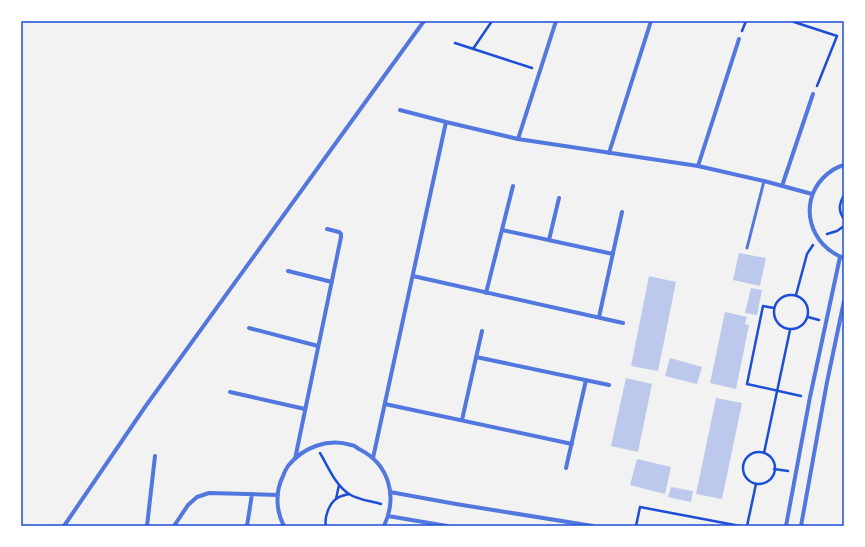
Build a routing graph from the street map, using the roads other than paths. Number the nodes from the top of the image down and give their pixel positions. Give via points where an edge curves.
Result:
1 (424, 21) edge
2 (556, 21) edge
3 (651, 21) edge
4 (739, 39) dead end
5 (813, 94) road end
6 (400, 110) dead end
7 (446, 122) junction
8 (518, 138) junction
9 (609, 153) junction
10 (844, 165) edge
11 (698, 166) junction
12 (764, 181) junction
13 (513, 186) dead end
14 (782, 186) junction
15 (812, 194) junction
16 (559, 198) dead end
17 (622, 212) dead end
18 (327, 229) dead end
19 (502, 230) junction
20 (549, 240) junction
21 (747, 248) dead end
22 (613, 254) junction
23 (842, 258) edge
24 (288, 271) dead end
25 (412, 276) junction
26 (332, 282) junction
27 (486, 293) junction
28 (844, 301) edge
29 (599, 318) junction
30 (623, 323) dead end
31 (249, 328) dead end
32 (482, 331) dead end
33 (318, 346) junction
34 (476, 357) junction
35 (586, 380) junction
36 (609, 385) dead end
37 (230, 392) dead end
38 (385, 404) junction
39 (305, 409) junction
40 (462, 420) junction
41 (572, 444) junction
42 (155, 456) dead end
43 (373, 458) junction
44 (295, 459) junction
45 (566, 468) dead end
46 (390, 492) junction
47 (252, 494) junction
48 (278, 496) junction
49 (388, 516) junction
50 (64, 526) edge
51 (147, 526) edge
52 (174, 526) edge
53 (246, 526) edge
54 (284, 526) edge
55 (384, 526) edge
56 (447, 526) edge
57 (593, 526) edge
58 (786, 526) edge
59 (801, 526) edge

1 - 50 street via 145,407
2 - 8 street
3 - 9 street
4 - 11 street
5 - 14 street
6 - 7 street
7 - 8 street
7 - 25 street
8 - 9 street
9 - 11 street
10 - 15 street via 828,172
11 - 12 street
12 - 14 street
12 - 21 lane
13 - 19 street
14 - 15 street
15 - 23 street via 811,224 817,238 827,249
16 - 20 street
17 - 22 street
18 - 26 street via 341,234
19 - 20 street
19 - 27 street
20 - 22 street
22 - 29 street
23 - 58 street via 810,397
24 - 26 street
25 - 27 street
25 - 38 street
26 - 33 street
27 - 29 street
28 - 59 street
29 - 30 street
31 - 33 street
32 - 34 street
33 - 39 street
34 - 35 street
34 - 40 street
35 - 36 street
35 - 41 street
37 - 39 street
38 - 40 street
38 - 43 street
39 - 44 street
40 - 41 street
41 - 45 street
42 - 51 street
43 - 44 street via 351,445 334,442 316,445
43 - 46 street via 380,465 388,481
44 - 48 street via 280,483
46 - 49 street
46 - 57 street
47 - 48 street
47 - 52 street via 209,493 197,497 188,505
47 - 53 street
48 - 54 street via 280,518
49 - 55 street
49 - 56 street

